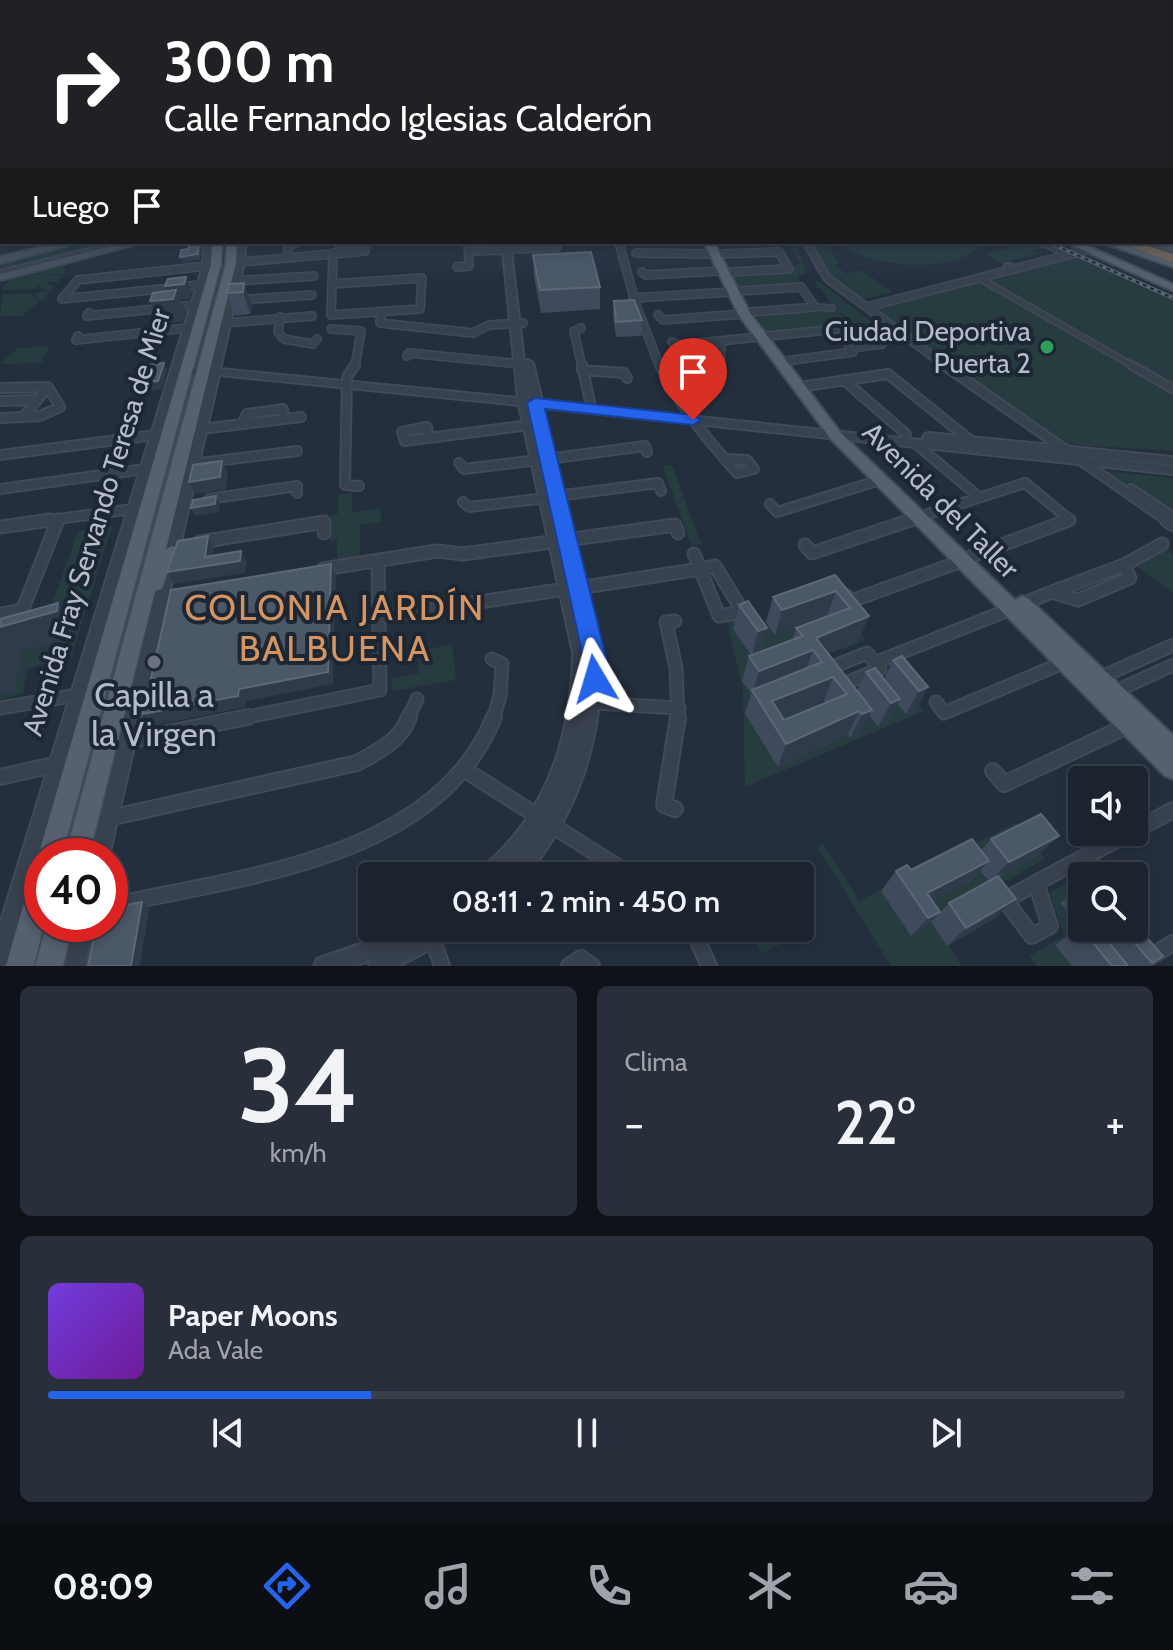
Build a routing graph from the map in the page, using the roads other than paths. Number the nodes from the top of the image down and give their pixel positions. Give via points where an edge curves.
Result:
1 (65, 244) edge
2 (117, 244) edge
3 (131, 244) edge
4 (208, 244) edge
5 (217, 244) edge
6 (232, 244) edge
7 (240, 244) edge
8 (293, 244) edge
9 (468, 244) edge
10 (556, 244) edge
11 (620, 244) edge
12 (808, 244) edge
13 (1115, 244) edge
14 (1122, 244) edge
15 (1131, 244) edge
16 (1145, 244) edge
17 (1153, 244) edge
18 (511, 246) edge
19 (1072, 246) edge
20 (469, 251) junction
21 (636, 253) dead end
22 (717, 253) edge
23 (1173, 256) edge
24 (287, 258) junction
25 (0, 260) edge
26 (560, 262) edge
27 (235, 263) junction
28 (207, 266) junction
29 (457, 267) dead end
30 (1011, 267) junction
31 (642, 272) dead end
32 (0, 275) edge
33 (314, 276) dead end
34 (979, 278) junction
35 (91, 279) junction
36 (234, 281) junction
37 (332, 284) junction
38 (200, 285) junction
39 (1173, 288) edge
40 (735, 292) junction
41 (312, 295) dead end
42 (81, 297) junction
43 (633, 298) junction
44 (230, 301) junction
45 (194, 305) junction
46 (864, 306) junction
47 (815, 307) junction
48 (832, 308) dead end
49 (404, 310) junction
50 (381, 312) junction
51 (89, 313) dead end
52 (747, 313) junction
53 (658, 315) dead end
54 (312, 316) dead end
55 (280, 317) junction
56 (225, 323) junction
57 (520, 323) junction
58 (404, 326) junction
59 (187, 328) junction
60 (581, 328) dead end
61 (331, 329) dead end
62 (836, 329) junction
63 (78, 336) dead end
64 (764, 336) junction
65 (317, 339) dead end
66 (846, 339) junction
67 (522, 341) junction
68 (721, 341) junction
69 (672, 342) dead end
70 (882, 344) dead end
71 (851, 348) junction
72 (407, 356) dead end
73 (782, 361) junction
74 (520, 364) junction
75 (195, 368) junction
76 (582, 370) junction
77 (696, 376) dead end
78 (627, 378) dead end
79 (348, 380) junction
80 (845, 381) junction
81 (806, 386) junction
82 (48, 387) junction
83 (0, 388) edge
84 (1173, 389) edge
85 (529, 399) junction
86 (36, 400) junction
87 (0, 401) edge
88 (590, 402) junction
89 (690, 416) junction
90 (23, 417) junction
91 (301, 417) dead end
92 (0, 418) edge
93 (529, 425) junction
94 (201, 429) junction
95 (839, 431) junction
96 (906, 434) junction
97 (155, 435) junction
98 (429, 437) dead end
99 (971, 441) junction
100 (916, 444) junction
101 (297, 451) dead end
102 (647, 452) dead end
103 (0, 455) edge
104 (1075, 456) junction
105 (725, 459) dead end
106 (543, 460) junction
107 (1173, 461) edge
108 (459, 463) dead end
109 (192, 464) junction
110 (145, 469) junction
111 (1173, 470) edge
112 (880, 480) junction
113 (359, 486) dead end
114 (0, 489) edge
115 (661, 491) dead end
116 (297, 493) dead end
117 (551, 497) junction
118 (979, 497) junction
119 (463, 502) dead end
120 (183, 503) junction
121 (770, 504) dead end
122 (133, 509) junction
123 (923, 516) junction
124 (1173, 517) edge
125 (58, 519) junction
126 (1173, 525) edge
127 (0, 527) edge
128 (324, 533) dead end
129 (678, 533) dead end
130 (561, 540) junction
131 (1162, 544) dead end
132 (805, 545) dead end
133 (172, 549) junction
134 (694, 554) dead end
135 (967, 558) junction
136 (378, 560) junction
137 (1124, 565) junction
138 (700, 569) junction
139 (307, 572) edge
140 (572, 588) junction
141 (843, 590) edge
142 (1051, 592) junction
143 (175, 593) edge
144 (160, 595) junction
145 (1016, 607) junction
146 (0, 614) edge
147 (379, 617) junction
148 (675, 621) dead end
149 (583, 638) junction
150 (1173, 645) edge
151 (492, 659) dead end
152 (877, 662) dead end
153 (1065, 662) junction
154 (1173, 665) edge
155 (1100, 688) junction
156 (78, 695) junction
157 (116, 698) junction
158 (417, 699) dead end
159 (936, 702) dead end
160 (594, 703) junction
161 (0, 708) edge
162 (679, 708) junction
163 (1129, 725) junction
164 (125, 741) junction
165 (1173, 750) edge
166 (58, 764) junction
167 (1173, 768) edge
168 (465, 770) junction
169 (993, 771) dead end
170 (0, 777) edge
171 (675, 809) dead end
172 (1173, 810) edge
173 (538, 817) junction
174 (109, 818) junction
175 (1148, 823) edge
176 (553, 827) junction
177 (55, 838) edge
178 (81, 838) edge
179 (104, 838) edge
180 (1105, 846) edge
181 (504, 862) edge
182 (526, 862) edge
183 (609, 862) edge
184 (1036, 883) dead end
185 (128, 902) edge
186 (27, 942) edge
187 (55, 942) edge
188 (80, 942) edge
189 (398, 942) edge
190 (417, 942) edge
191 (436, 942) edge
192 (698, 942) edge
193 (1173, 943) edge
194 (1141, 948) edge
195 (0, 957) edge
196 (20, 966) edge
197 (49, 966) edge
198 (75, 966) edge
199 (324, 966) edge
200 (379, 966) edge
201 (442, 966) edge
202 (569, 966) edge
203 (592, 966) edge
204 (709, 966) edge

1 - 25 main road
2 - 32 street
3 - 32 main road
4 - 28 street, Avenida Fray Servando Teresa de Mier
5 - 75 main road, Avenida Fray Servando Teresa de Mier
6 - 27 main road, Avenida Fray Servando Teresa de Mier
7 - 27 street, Avenida Fray Servando Teresa de Mier
8 - 24 street
9 - 20 street
10 - 18 street
10 - 26 street
11 - 43 street
12 - 46 street via 822,273
13 - 23 main road
14 - 23 main road
15 - 23 highway
16 - 23 highway
17 - 23 main road
18 - 20 street
18 - 57 street
19 - 30 street
19 - 30 street
19 - 39 main road
20 - 29 street via 469,266
21 - 22 street
22 - 22 street via 789,269 779,252
22 - 31 street
22 - 40 main road, Avenida del Taller
24 - 27 street
24 - 37 street via 336,253
27 - 36 street, Avenida Fray Servando Teresa de Mier
27 - 75 main road, Avenida Fray Servando Teresa de Mier
28 - 35 street via 173,265
28 - 38 street, Avenida Fray Servando Teresa de Mier
30 - 34 street
30 - 46 street
33 - 36 street
34 - 46 street
34 - 84 street
35 - 42 street
35 - 42 street via 78,280 62,299
36 - 44 street, Avenida Fray Servando Teresa de Mier
37 - 49 street via 422,278 420,309
37 - 50 street via 331,315
38 - 42 street
38 - 45 street, Avenida Fray Servando Teresa de Mier
40 - 43 street
40 - 47 street via 801,287
40 - 52 main road, Avenida del Taller
41 - 44 street
43 - 89 street via 656,355
44 - 56 street, Avenida Fray Servando Teresa de Mier
45 - 51 street
45 - 59 street, Avenida Fray Servando Teresa de Mier
46 - 104 street
47 - 48 street
47 - 52 street
49 - 50 street
49 - 58 street
50 - 58 street via 380,323
52 - 53 street via 663,320
52 - 64 main road, Avenida del Taller
54 - 55 street
55 - 56 street
55 - 65 street via 278,332 284,339 313,344
56 - 75 street, Avenida Fray Servando Teresa de Mier
57 - 58 street via 489,325 473,333
57 - 67 street
59 - 63 street via 76,340
59 - 75 street, Avenida Fray Servando Teresa de Mier
60 - 76 street via 574,331
61 - 79 street via 361,331
62 - 64 street
62 - 66 street
62 - 66 street via 852,328 862,336
64 - 68 street
64 - 73 main road, Avenida del Taller
66 - 71 street
67 - 74 street
67 - 85 street
68 - 69 street
68 - 77 street via 720,377
70 - 71 street
71 - 73 street via 853,352
72 - 74 street
73 - 81 main road, Avenida del Taller
73 - 95 main road, Avenida del Taller
74 - 85 street
75 - 79 street
75 - 94 street, Avenida Fray Servando Teresa de Mier
75 - 97 street, Avenida Fray Servando Teresa de Mier
75 - 157 main road, Avenida Fray Servando Teresa de Mier
75 - 177 main road, Avenida Fray Servando Teresa de Mier
76 - 78 street via 624,373
76 - 88 street
79 - 85 street
79 - 113 street via 345,485
80 - 81 street
80 - 96 street
80 - 99 street via 888,374
81 - 95 main road, Avenida del Taller
82 - 83 street
82 - 86 street
82 - 90 street via 59,409
85 - 88 street
85 - 89 street
85 - 93 street
85 - 106 street
86 - 87 street
86 - 90 street
88 - 89 street
89 - 95 street
89 - 105 street
90 - 92 street
91 - 94 street
93 - 98 street
93 - 106 street
94 - 109 street, Avenida Fray Servando Teresa de Mier
95 - 96 street
95 - 100 street
95 - 112 main road, Avenida del Taller
95 - 123 main road, Avenida del Taller
96 - 99 street
97 - 103 street
97 - 110 street, Avenida Fray Servando Teresa de Mier
99 - 104 street
100 - 104 street
100 - 118 street
101 - 109 street
102 - 106 street via 645,446
104 - 107 street
104 - 111 street
104 - 124 street
104 - 126 street
106 - 108 street via 464,469
106 - 117 street
109 - 120 street, Avenida Fray Servando Teresa de Mier
110 - 114 street
110 - 122 street, Avenida Fray Servando Teresa de Mier
112 - 121 street via 777,512
112 - 123 main road, Avenida del Taller
115 - 117 street via 658,483
116 - 120 street via 297,486
117 - 119 street via 469,507
117 - 130 street
118 - 123 street
118 - 135 street via 1025,483 1070,520
120 - 133 street, Avenida Fray Servando Teresa de Mier
122 - 125 street
122 - 156 street, Avenida Fray Servando Teresa de Mier
123 - 132 street via 812,553
123 - 135 main road, Avenida del Taller
125 - 127 street
125 - 146 street via 24,606
128 - 133 street via 324,522
129 - 130 street via 675,525
130 - 136 street
130 - 140 street
131 - 137 street
133 - 144 street, Avenida Fray Servando Teresa de Mier
133 - 157 main road via 161,567 138,652
134 - 138 street
135 - 141 street via 851,601
135 - 145 main road, Avenida del Taller
136 - 139 street
136 - 147 street
137 - 142 street
137 - 142 street via 1130,579 1079,600
138 - 138 street via 719,616 743,612 715,566
138 - 140 street
140 - 147 street
140 - 149 street
142 - 145 street
143 - 144 street
144 - 164 street, Avenida Fray Servando Teresa de Mier
145 - 152 street
145 - 153 main road, Avenida del Taller
145 - 155 main road, Avenida del Taller
147 - 164 street via 377,691
148 - 162 street via 666,622
149 - 160 street via 594,657
149 - 173 street via 576,725
150 - 155 street
151 - 168 street via 502,664 501,698 491,728
153 - 155 main road, Avenida del Taller
153 - 159 street via 944,713
154 - 155 street
155 - 163 main road, Avenida del Taller
155 - 165 main road, Avenida del Taller
156 - 161 street
156 - 166 street, Avenida Fray Servando Teresa de Mier
157 - 178 main road, Avenida Fray Servando Teresa de Mier
158 - 174 street via 399,735 357,763
160 - 162 street
160 - 176 street via 579,770
162 - 171 street via 664,805
163 - 167 main road, Avenida del Taller
163 - 169 street via 1004,784
164 - 174 street, Avenida Fray Servando Teresa de Mier
166 - 170 street
166 - 195 street, Avenida Fray Servando Teresa de Mier
168 - 173 street
168 - 185 street via 415,816 349,848
172 - 175 street
173 - 176 street
173 - 181 street
174 - 179 street, Avenida Fray Servando Teresa de Mier
176 - 182 street
176 - 183 street
180 - 184 street
186 - 196 main road
187 - 197 main road
188 - 198 street
189 - 199 street
190 - 200 street
191 - 201 street
192 - 204 street
193 - 194 street via 1149,958
202 - 203 street via 581,958

